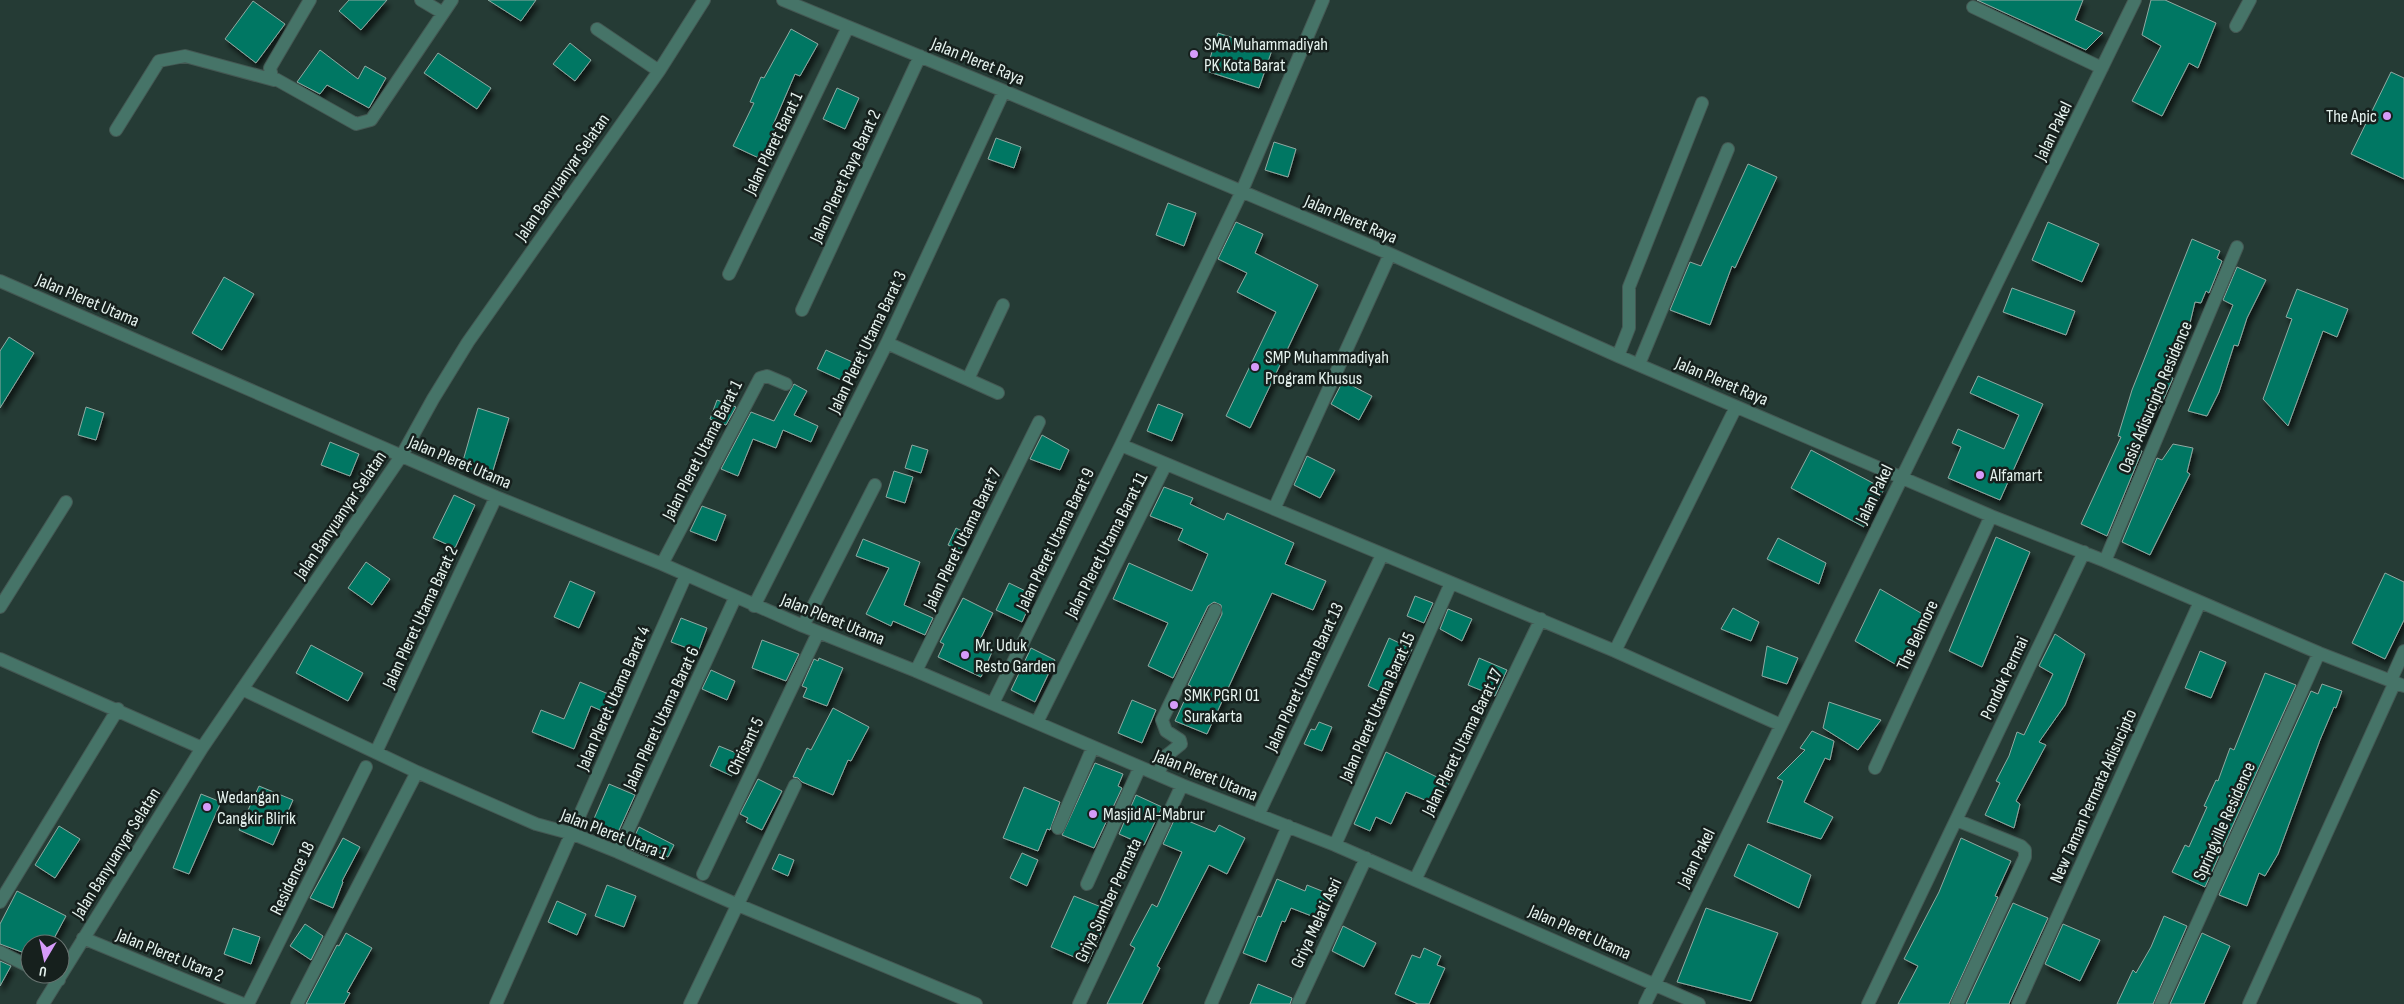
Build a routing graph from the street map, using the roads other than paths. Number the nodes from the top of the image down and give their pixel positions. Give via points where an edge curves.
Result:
1 (310, 0) edge
2 (421, 0) edge
3 (452, 0) edge
4 (704, 0) edge
5 (783, 0) edge
6 (1323, 0) edge
7 (2135, 0) edge
8 (2250, 0) edge
9 (1973, 7) dead end
10 (443, 13) junction
11 (2236, 26) dead end
12 (848, 27) junction
13 (597, 29) dead end
14 (920, 56) junction
15 (2101, 70) junction
16 (659, 71) junction
17 (274, 80) junction
18 (1004, 90) junction
19 (1702, 103) dead end
20 (116, 130) dead end
21 (1728, 149) dead end
22 (1242, 193) junction
23 (2237, 247) dead end
24 (1390, 254) junction
25 (729, 274) dead end
26 (0, 281) edge
27 (1003, 305) dead end
28 (802, 310) dead end
29 (887, 343) junction
30 (1618, 356) junction
31 (1639, 364) junction
32 (968, 379) junction
33 (786, 384) dead end
34 (998, 393) dead end
35 (1736, 407) junction
36 (1039, 422) dead end
37 (1122, 445) junction
38 (402, 456) junction
39 (1166, 464) junction
40 (1902, 478) junction
41 (875, 485) dead end
42 (496, 497) junction
43 (66, 502) dead end
44 (1274, 509) junction
45 (1991, 516) junction
46 (2084, 552) junction
47 (1382, 555) junction
48 (2105, 561) junction
49 (662, 564) junction
50 (686, 575) junction
51 (1452, 583) junction
52 (735, 598) junction
53 (2200, 602) junction
54 (754, 606) junction
55 (0, 607) edge
56 (1215, 610) dead end
57 (1541, 619) junction
58 (803, 626) junction
59 (818, 633) junction
60 (1615, 651) junction
61 (2404, 651) edge
62 (2319, 653) junction
63 (0, 658) edge
64 (916, 672) junction
65 (2396, 683) edge
66 (242, 689) junction
67 (993, 704) junction
68 (118, 709) junction
69 (1036, 722) junction
70 (1781, 725) junction
71 (1093, 747) junction
72 (202, 748) junction
73 (376, 752) junction
74 (366, 767) dead end
75 (1140, 767) junction
76 (1876, 768) dead end
77 (417, 772) junction
78 (1158, 774) junction
79 (795, 785) dead end
80 (1182, 785) junction
81 (1258, 815) junction
82 (1956, 820) junction
83 (1288, 826) junction
84 (1058, 828) dead end
85 (572, 834) junction
86 (1335, 844) junction
87 (618, 852) junction
88 (1366, 858) junction
89 (703, 874) dead end
90 (1415, 880) junction
91 (1087, 884) dead end
92 (0, 902) edge
93 (738, 905) junction
94 (83, 938) junction
95 (0, 952) edge
96 (20, 961) edge
97 (70, 961) edge
98 (56, 984) edge
99 (1654, 984) junction
100 (43, 1004) edge
101 (244, 1004) edge
102 (248, 1004) edge
103 (297, 1004) edge
104 (496, 1004) edge
105 (690, 1004) edge
106 (976, 1004) edge
107 (1079, 1004) edge
108 (1211, 1004) edge
109 (1298, 1004) edge
110 (1645, 1004) edge
111 (1699, 1004) edge
112 (1868, 1004) edge
113 (1957, 1004) edge
114 (2018, 1004) edge
115 (2161, 1004) edge
116 (2249, 1004) edge

1 - 17 street via 270,68
2 - 10 street
3 - 10 street
4 - 16 street, Jalan Banyuanyar Selatan
5 - 12 street, Jalan Pleret Raya
6 - 22 street, Jalan Pleret Utama Barat 9
7 - 15 street, Jalan Pakel
8 - 11 street
9 - 15 street
10 - 17 street via 372,120 362,125
12 - 14 street, Jalan Pleret Raya
12 - 25 street, Jalan Pleret Barat 1
13 - 16 street
14 - 18 street, Jalan Pleret Raya
14 - 28 street, Jalan Pleret Raya Barat 2
15 - 40 street, Jalan Pakel
16 - 38 street, Jalan Banyuanyar Selatan via 468,342
17 - 20 street via 184,56 159,61
18 - 22 street, Jalan Pleret Raya
18 - 29 street, Jalan Pleret Utama Barat 3
19 - 30 street via 1629,287 1629,328
21 - 31 street
22 - 24 street, Jalan Pleret Raya
22 - 37 street, Jalan Pleret Utama Barat 9
23 - 48 street, Oasis Adisucipto Residence
24 - 30 street, Jalan Pleret Raya
24 - 44 street
26 - 38 street, Jalan Pleret Utama
27 - 32 street
29 - 32 street
29 - 54 street, Jalan Pleret Utama Barat 3
30 - 31 street, Jalan Pleret Raya
31 - 35 street, Jalan Pleret Raya
32 - 34 street
33 - 49 street, Jalan Pleret Utama Barat 1 via 767,376 760,378
35 - 40 street, Jalan Pleret Raya
35 - 60 street
36 - 64 street, Jalan Pleret Utama Barat 7
37 - 39 street
37 - 67 street, Jalan Pleret Utama Barat 9
38 - 42 street, Jalan Pleret Utama
38 - 66 street, Jalan Banyuanyar Selatan
39 - 44 street
39 - 69 street, Jalan Pleret Utama Barat 11
40 - 45 street, Jalan Pleret Raya
40 - 70 street, Jalan Pakel
41 - 58 street
42 - 49 street, Jalan Pleret Utama
42 - 73 street, Jalan Pleret Utama Barat 2
43 - 55 street
44 - 47 street
45 - 46 street, Jalan Pleret Raya
45 - 76 street, The Belmore
46 - 48 street, Jalan Pleret Raya
46 - 82 street, Pondok Permai
47 - 51 street
47 - 81 street, Jalan Pleret Utama Barat 13
48 - 53 street, Jalan Pleret Raya
49 - 50 street, Jalan Pleret Utama
50 - 52 street, Jalan Pleret Utama
50 - 85 street, Jalan Pleret Utama Barat 4
51 - 57 street
51 - 86 street, Jalan Pleret Utama Barat 15
52 - 54 street, Jalan Pleret Utama
52 - 87 street, Jalan Pleret Utama Barat 6
53 - 62 street, Jalan Pleret Raya
53 - 114 street, New Taman Permata Adisucipto
54 - 58 street, Jalan Pleret Utama
56 - 78 street via 1162,720 1166,731 1180,740 1180,744 1166,756
57 - 60 street
57 - 90 street, Jalan Pleret Utama Barat 17
58 - 59 street, Jalan Pleret Utama
59 - 64 street, Jalan Pleret Utama
59 - 89 street, Chrisant 5
60 - 70 street
61 - 65 street
62 - 65 street, Jalan Pleret Raya
62 - 115 street, Springville Residence
63 - 68 street
64 - 67 street, Jalan Pleret Utama
65 - 116 street
66 - 72 street, Jalan Banyuanyar Selatan
66 - 73 street, Jalan Pleret Utara 1
67 - 69 street, Jalan Pleret Utama
68 - 72 street
68 - 92 street
69 - 71 street, Jalan Pleret Utama
70 - 99 street, Jalan Pakel
71 - 75 street, Jalan Pleret Utama
71 - 84 street
72 - 94 street, Jalan Banyuanyar Selatan
73 - 77 street, Jalan Pleret Utara 1
74 - 102 street, Residence 18
75 - 78 street, Jalan Pleret Utama
75 - 91 street
77 - 85 street, Jalan Pleret Utara 1 via 536,824
77 - 103 street
78 - 80 street, Jalan Pleret Utama
79 - 93 street
80 - 81 street, Jalan Pleret Utama
80 - 107 street, Griya Sumber Permata
81 - 83 street, Jalan Pleret Utama
82 - 112 street, Pondok Permai
82 - 113 street via 2025,850 2025,857
83 - 86 street, Jalan Pleret Utama
83 - 108 street
85 - 87 street, Jalan Pleret Utara 1
85 - 104 street, Jalan Pleret Utama Barat 4
86 - 88 street, Jalan Pleret Utama
87 - 93 street, Jalan Pleret Utara 1
88 - 90 street, Jalan Pleret Utama
88 - 109 street, Griya Melati Asri
90 - 99 street, Jalan Pleret Utama
93 - 105 street
93 - 106 street, Jalan Pleret Utara 1
94 - 97 street, Jalan Banyuanyar Selatan
94 - 101 street, Jalan Pleret Utara 2
95 - 96 street
98 - 100 street, Jalan Banyuanyar Selatan
99 - 110 street, Jalan Pakel
99 - 111 street, Jalan Pleret Utama

